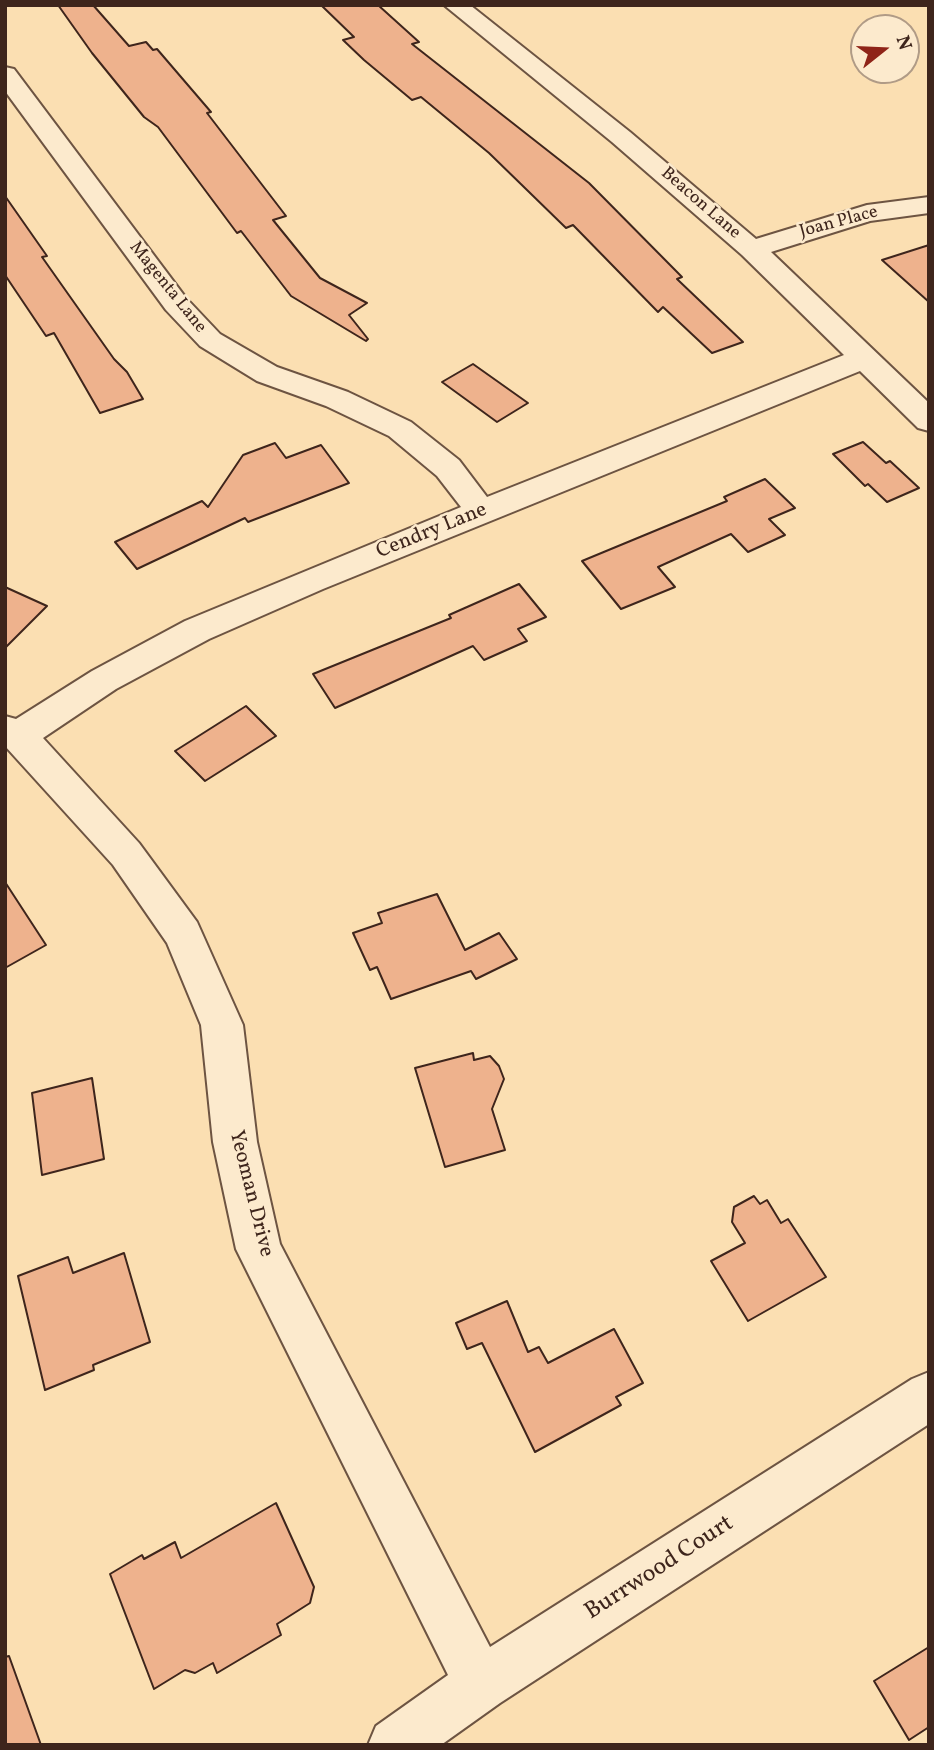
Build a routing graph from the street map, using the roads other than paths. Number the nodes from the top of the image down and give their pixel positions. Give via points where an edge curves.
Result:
1 (455, 5) edge
2 (5, 74) edge
3 (929, 205) edge
4 (752, 249) junction
5 (862, 359) junction
6 (929, 421) edge
7 (481, 511) junction
8 (12, 733) edge
9 (929, 1396) edge
10 (481, 1684) junction
11 (395, 1745) edge

1 - 4 street, Beacon Lane
2 - 7 street, Magenta Lane via 176,304 210,340 267,374 337,399 400,429 448,468
3 - 4 street, Joan Place via 867,213
4 - 5 street, Beacon Lane
5 - 6 street, Beacon Lane
5 - 7 street, Cendry Lane
7 - 8 street, Cendry Lane via 197,630
8 - 10 street, Yeoman Drive via 66,785 126,855 183,934 222,1026 235,1142 259,1249
9 - 10 street, Burrwood Court
10 - 11 street, Burrwood Court

